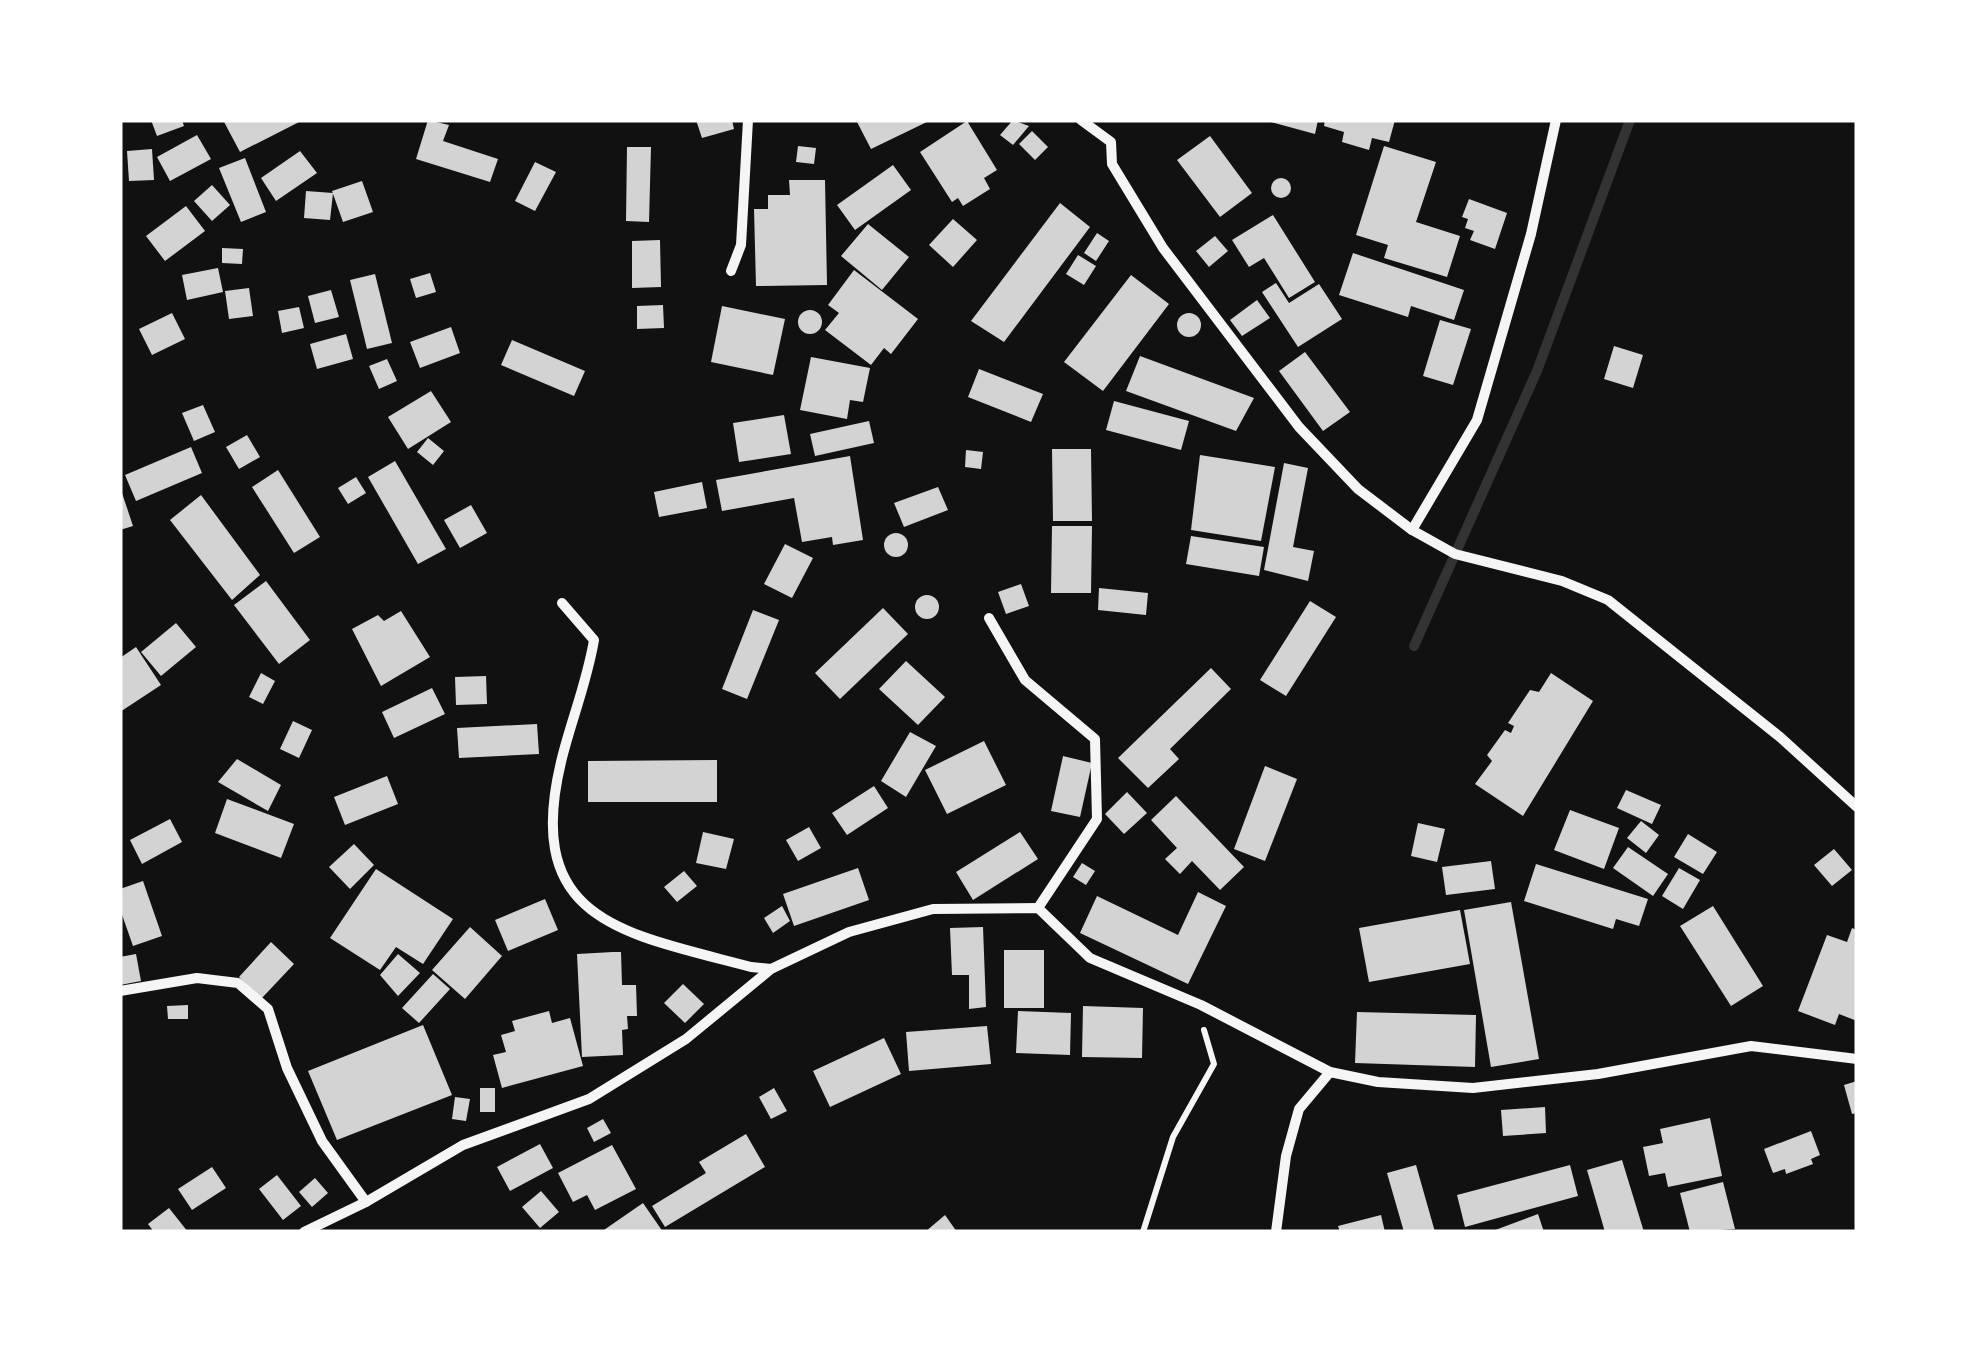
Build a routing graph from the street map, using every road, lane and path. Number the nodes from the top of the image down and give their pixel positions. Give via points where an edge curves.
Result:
1 (748, 120) edge
2 (1082, 120) edge
3 (1556, 120) edge
4 (731, 271) dead end
5 (1412, 530) junction
6 (562, 603) dead end
7 (989, 618) dead end
8 (1857, 807) edge
9 (1038, 908) junction
10 (772, 969) junction
11 (120, 992) edge
12 (1201, 1005) junction
13 (1857, 1059) edge
14 (1330, 1072) junction
15 (366, 1202) junction
16 (304, 1232) edge
17 (1143, 1232) edge
18 (1276, 1232) edge

1 - 4 street via 741,245
2 - 5 street via 1111,142 1112,164 1163,248 1299,427 1358,489
3 - 5 street via 1478,420
5 - 8 street via 1455,554 1562,580 1608,600
6 - 10 street via 594,640 585,693 562,755 552,822 567,890 617,928
7 - 9 street via 1025,680 1095,739 1096,819
9 - 10 street via 933,908 849,932
9 - 12 street via 1090,958
10 - 15 street via 686,1039 589,1099 464,1145
11 - 15 street via 197,978 238,983 268,1009 322,1141
12 - 14 street
12 - 17 path via 1214,1064 1174,1137
13 - 14 street via 1751,1046 1473,1088
14 - 18 street via 1299,1109
15 - 16 street

